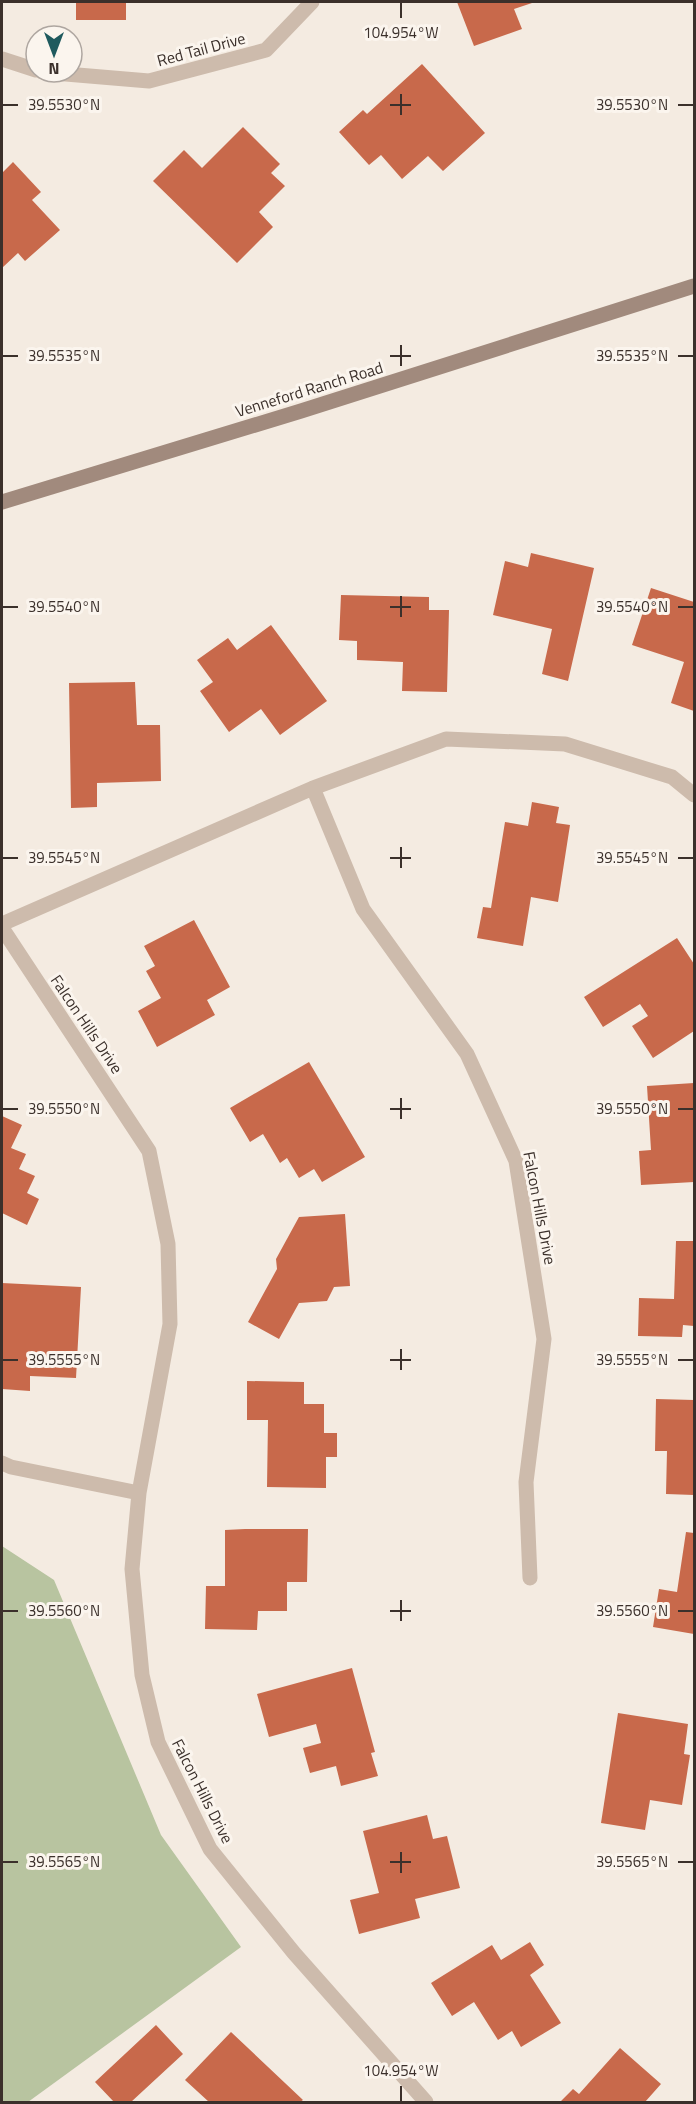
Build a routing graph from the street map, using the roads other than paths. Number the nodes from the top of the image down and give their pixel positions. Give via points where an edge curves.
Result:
1 (312, 2) edge
2 (2, 59) edge
3 (24, 66) edge
4 (84, 76) edge
5 (694, 286) edge
6 (2, 502) edge
7 (313, 788) junction
8 (694, 795) edge
9 (2, 926) edge
10 (2, 1463) edge
11 (139, 1493) junction
12 (530, 1578) dead end
13 (426, 2103) edge

1 - 4 street, Red Tail Drive via 266,50 149,81
2 - 3 street
5 - 6 street, Venneford Ranch Road
7 - 8 street, Falcon Hills Drive via 446,739 565,744 672,777
7 - 9 street, Falcon Hills Drive
7 - 12 street, Falcon Hills Drive via 363,909 467,1054 516,1161 544,1339 526,1482
9 - 11 street, Falcon Hills Drive via 149,1151 168,1244 170,1324
10 - 11 street
11 - 13 street, Falcon Hills Drive via 132,1569 142,1675 158,1742 210,1849 294,1953

